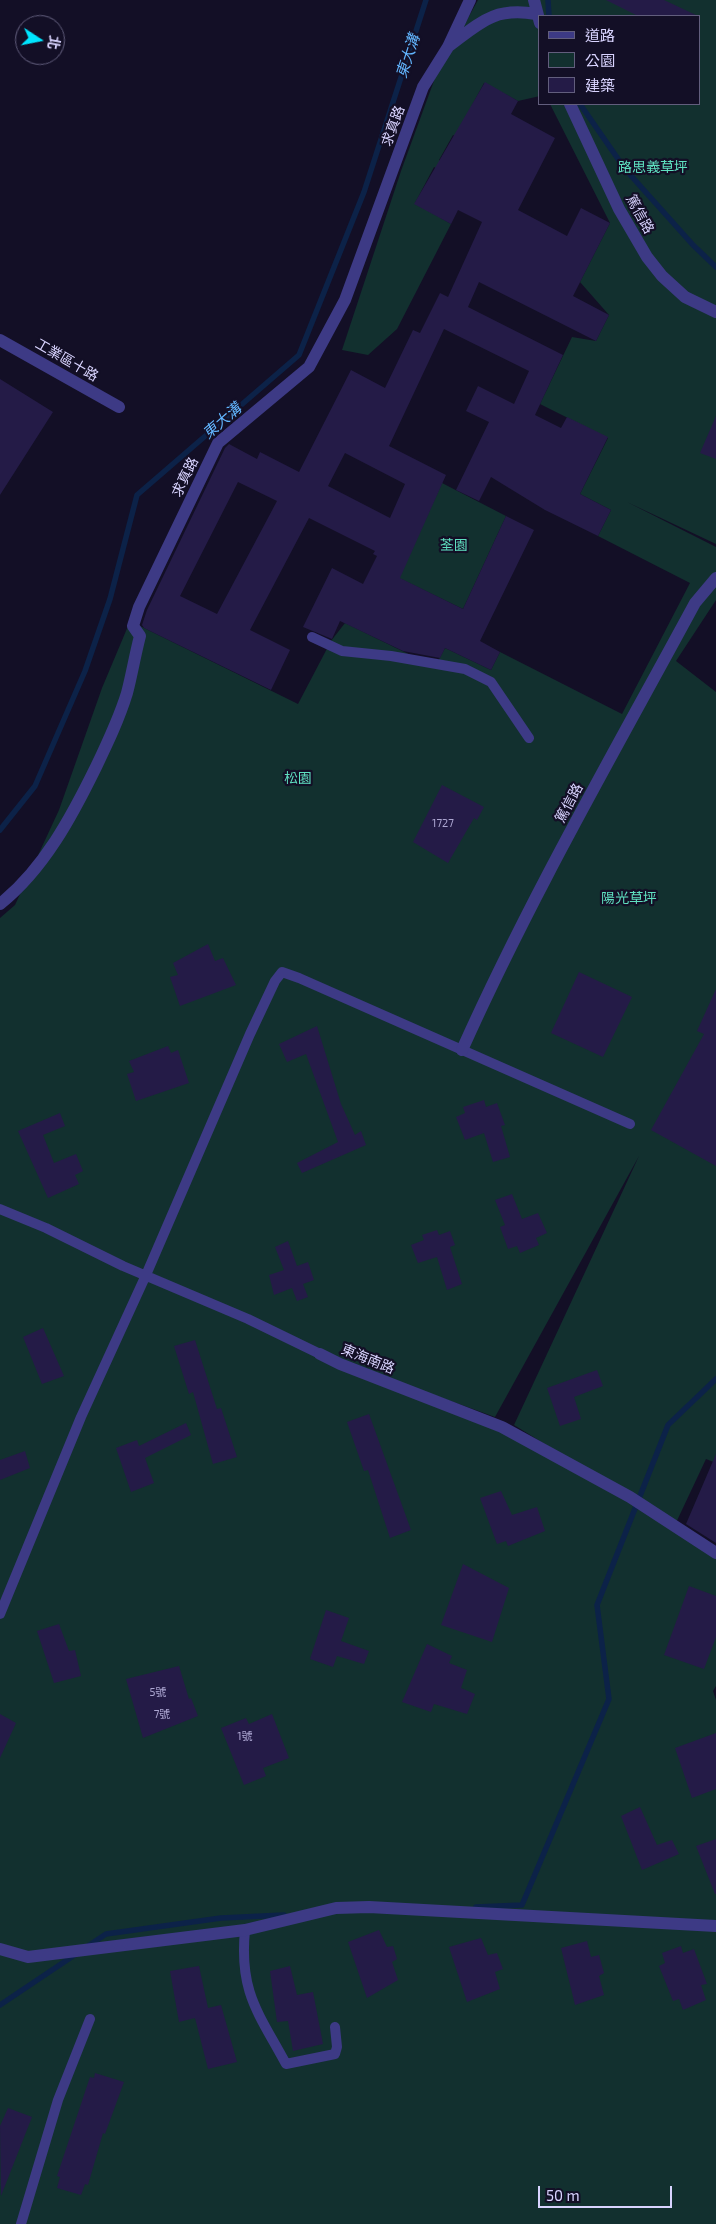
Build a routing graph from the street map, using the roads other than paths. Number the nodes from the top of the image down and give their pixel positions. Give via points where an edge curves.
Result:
1 (470, 0) edge
2 (534, 0) edge
3 (538, 18) edge
4 (448, 47) junction
5 (570, 105) edge
6 (716, 312) edge
7 (0, 340) edge
8 (119, 407) dead end
9 (716, 578) edge
10 (312, 637) dead end
11 (529, 738) dead end
12 (0, 904) edge
13 (462, 1050) junction
14 (630, 1124) dead end
15 (0, 1209) edge
16 (146, 1275) junction
17 (320, 1354) joint
18 (716, 1553) edge
19 (0, 1614) edge
20 (716, 1926) edge
21 (245, 1930) junction
22 (0, 1949) edge
23 (90, 2020) dead end
24 (335, 2027) dead end
25 (22, 2224) edge

1 - 4 street, 求真路
2 - 3 street
3 - 4 street via 517,11 493,16
4 - 12 street, 求真路 via 424,87 345,300 309,367 218,443 139,608 133,626 140,636 115,728 71,818 38,864
5 - 6 street, 篤信路 via 620,209 647,257 685,297
7 - 8 street, 工業區十路
9 - 13 street, 篤信路 via 695,603 588,798 525,917
10 - 11 lane via 342,651 465,669 491,682
13 - 14 lane
13 - 16 lane via 282,972 250,1034
15 - 16 lane, 東海南路
16 - 17 lane, 東海南路 via 248,1318
16 - 19 lane via 81,1418
17 - 18 street, 東海南路 via 502,1427 630,1497
20 - 21 street via 369,1907 336,1908
21 - 22 street via 28,1957
21 - 24 lane via 243,1966 252,2003 286,2064 335,2054
23 - 25 lane via 58,2100

